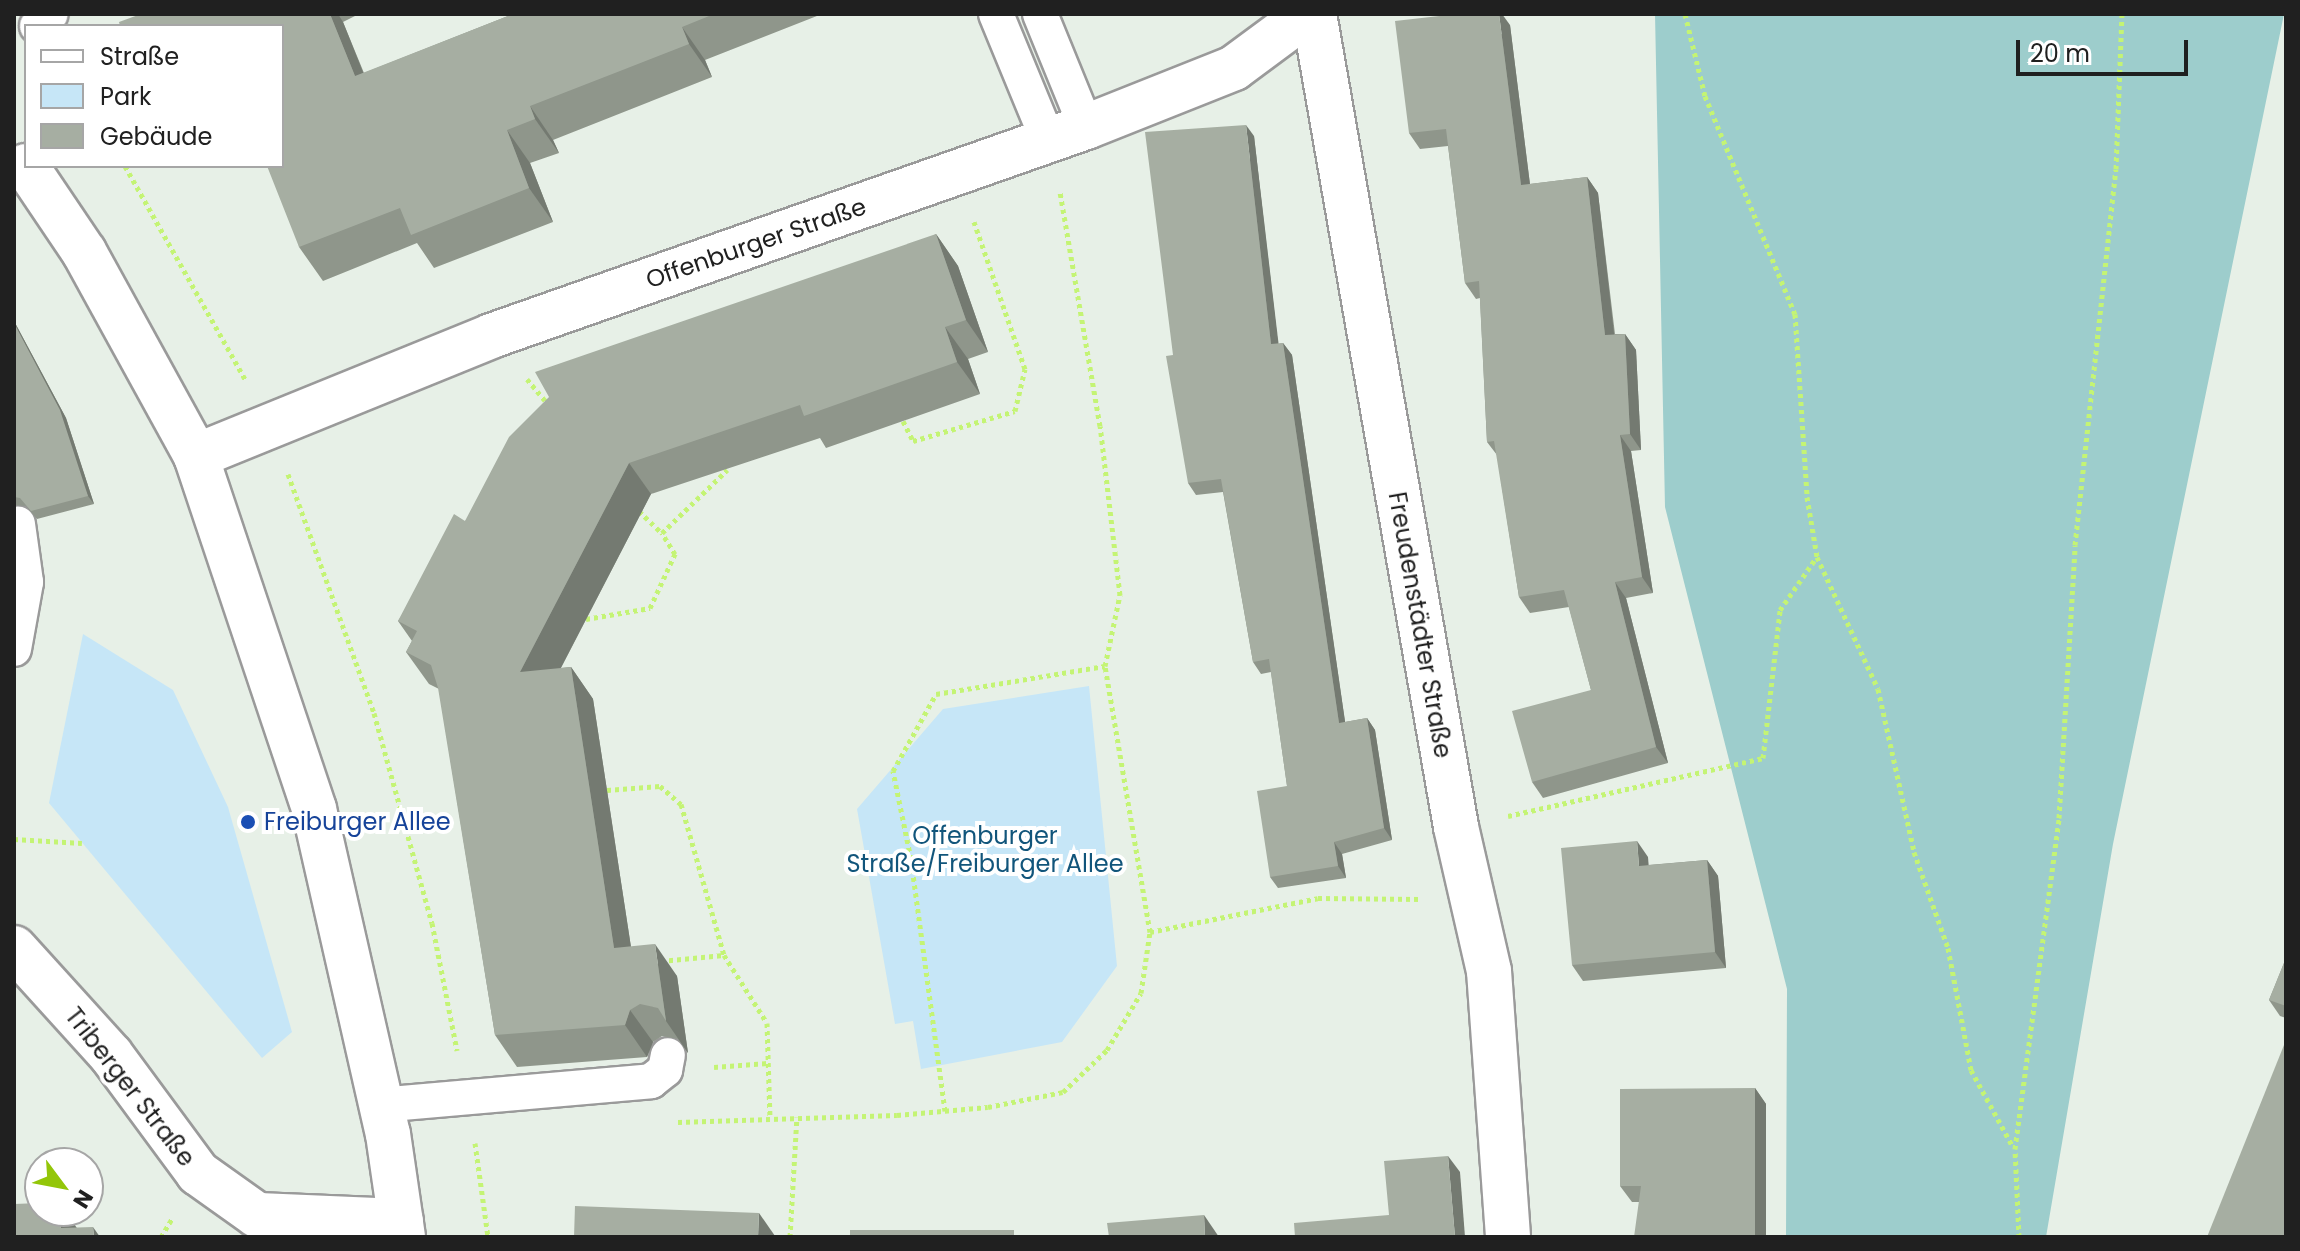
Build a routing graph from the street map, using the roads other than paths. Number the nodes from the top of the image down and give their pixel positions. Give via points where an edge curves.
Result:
1 (996, 14) edge
2 (1040, 14) edge
3 (1307, 14) edge
4 (1314, 14) edge
5 (1067, 133) junction
6 (27, 168) edge
7 (196, 456) junction
8 (18, 524) dead end
9 (14, 649) edge
10 (14, 948) edge
11 (668, 1055) dead end
12 (379, 1105) junction
13 (402, 1229) edge
14 (1508, 1237) edge

1 - 5 lane
2 - 5 lane
3 - 5 street, Offenburger Straße via 1234,68
4 - 14 street, Freudenstädter Straße via 1456,827 1489,971
5 - 7 street, Offenburger Straße via 491,336
6 - 7 street via 84,252
7 - 12 street via 314,809
8 - 9 lane via 26,582
10 - 13 street, Triberger Straße via 111,1055 198,1173 257,1215
11 - 12 lane via 665,1070 651,1081
12 - 13 street

